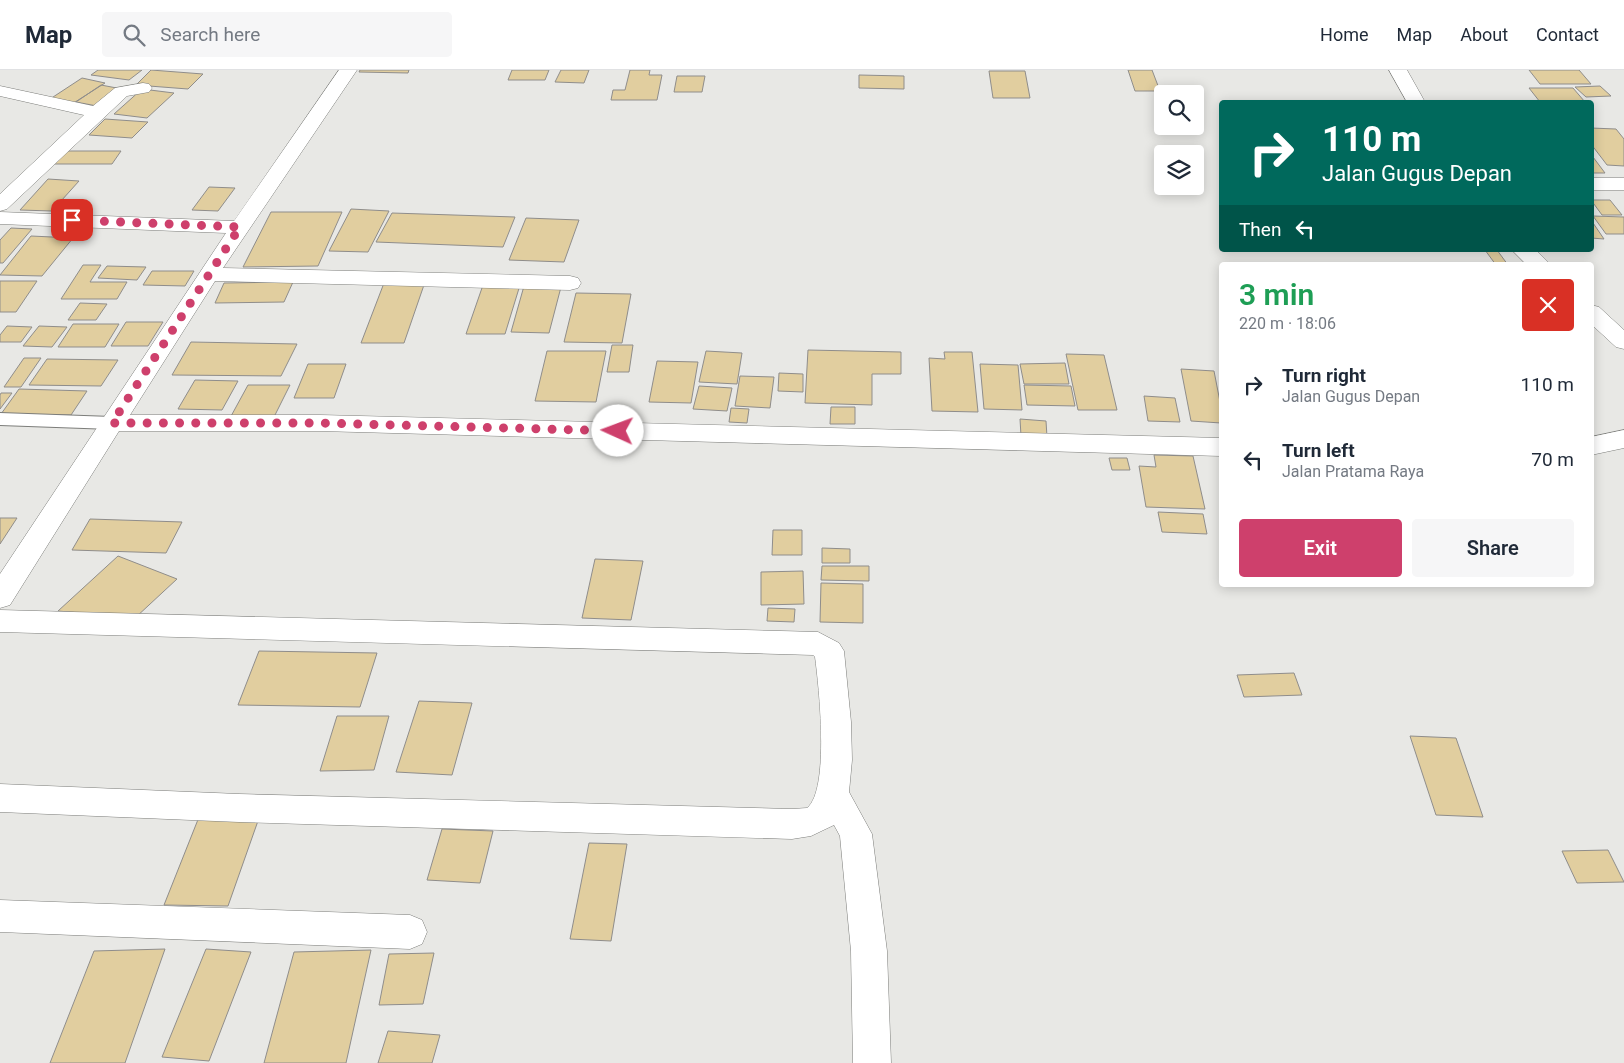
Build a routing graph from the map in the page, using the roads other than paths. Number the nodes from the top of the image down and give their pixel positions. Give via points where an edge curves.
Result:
1 (348, 70) edge
2 (1398, 70) edge
3 (143, 88) dead end
4 (0, 91) edge
5 (1415, 100) edge
6 (98, 112) junction
7 (1594, 184) edge
8 (1624, 184) edge
9 (5, 214) edge
10 (240, 227) junction
11 (0, 235) edge
12 (1525, 252) edge
13 (1537, 262) edge
14 (208, 274) junction
15 (570, 283) dead end
16 (1594, 315) edge
17 (1624, 342) edge
18 (0, 419) edge
19 (112, 423) junction
20 (1624, 439) edge
21 (1594, 445) edge
22 (1219, 447) edge
23 (0, 597) edge
24 (0, 621) edge
25 (833, 794) junction
26 (0, 798) edge
27 (0, 916) edge
28 (410, 932) dead end
29 (872, 1063) edge

1 - 10 street
2 - 5 street
3 - 6 street via 121,92
4 - 6 street
6 - 9 street
7 - 8 street
9 - 10 street
9 - 11 street
10 - 14 street
12 - 13 street
14 - 15 street
14 - 19 street
16 - 17 street
18 - 19 lane
19 - 22 street via 320,423
19 - 23 street
20 - 21 street
24 - 25 street via 818,644 829,651 832,665
25 - 26 street via 821,816 811,822 792,824
25 - 29 street via 856,834 869,951
27 - 28 street

